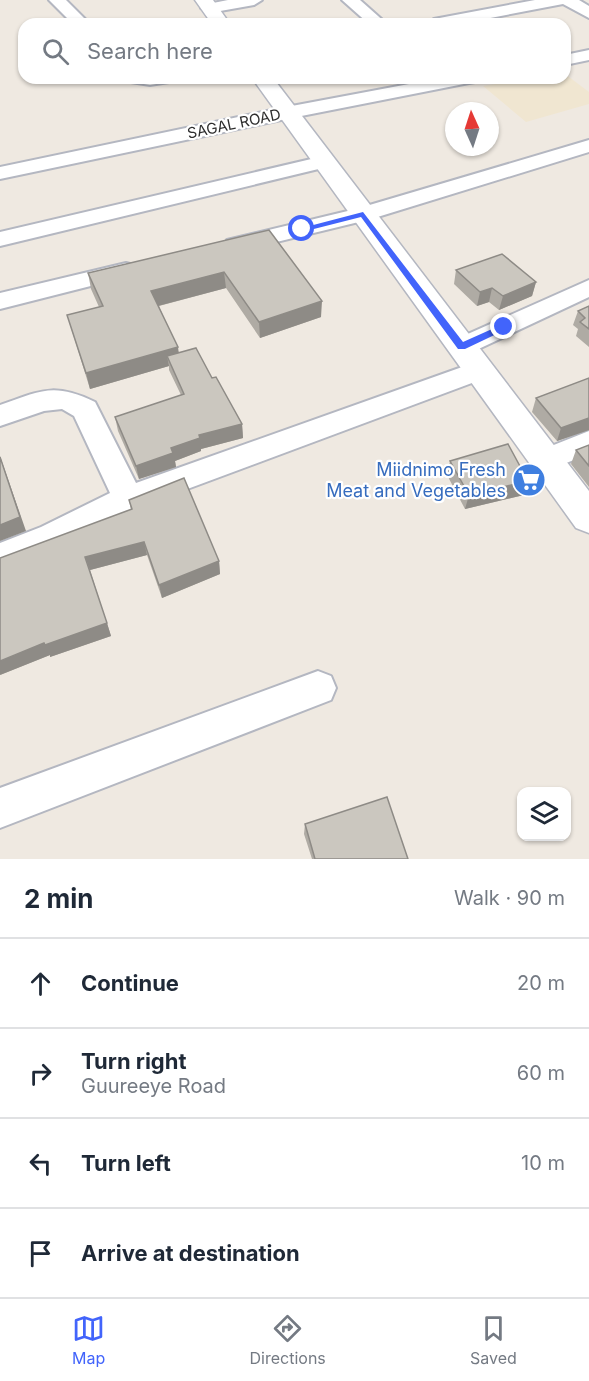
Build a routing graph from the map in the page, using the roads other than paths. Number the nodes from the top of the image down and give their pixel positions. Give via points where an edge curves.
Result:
1 (57, 0) edge
2 (254, 0) edge
3 (350, 0) edge
4 (487, 0) edge
5 (560, 0) edge
6 (568, 0) edge
7 (206, 4) edge
8 (503, 12) junction
9 (589, 13) edge
10 (76, 18) edge
11 (217, 18) edge
12 (372, 18) edge
13 (468, 18) edge
14 (589, 55) edge
15 (571, 59) edge
16 (266, 84) edge
17 (438, 84) edge
18 (287, 113) junction
19 (589, 146) edge
20 (324, 162) junction
21 (1, 170) edge
22 (363, 214) junction
23 (0, 239) edge
24 (210, 250) edge
25 (141, 267) edge
26 (589, 288) edge
27 (0, 301) edge
28 (462, 346) junction
29 (479, 370) junction
30 (0, 416) edge
31 (589, 442) edge
32 (546, 460) junction
33 (128, 498) junction
34 (589, 518) edge
35 (0, 557) edge
36 (318, 687) dead end
37 (0, 808) edge

1 - 10 street
2 - 7 street
3 - 12 street
4 - 8 street
5 - 8 street
6 - 9 street
7 - 11 street
8 - 13 street
14 - 15 street
16 - 18 street
17 - 18 street, SAGAL ROAD
18 - 20 street
18 - 21 street, SAGAL ROAD
19 - 22 street
20 - 22 street
20 - 23 street
22 - 24 street
22 - 28 street
25 - 27 street
26 - 28 street
28 - 29 street
29 - 32 street
29 - 33 street
30 - 33 street via 42,401 65,399 85,409
31 - 32 street
32 - 34 street
33 - 35 street
36 - 37 street

